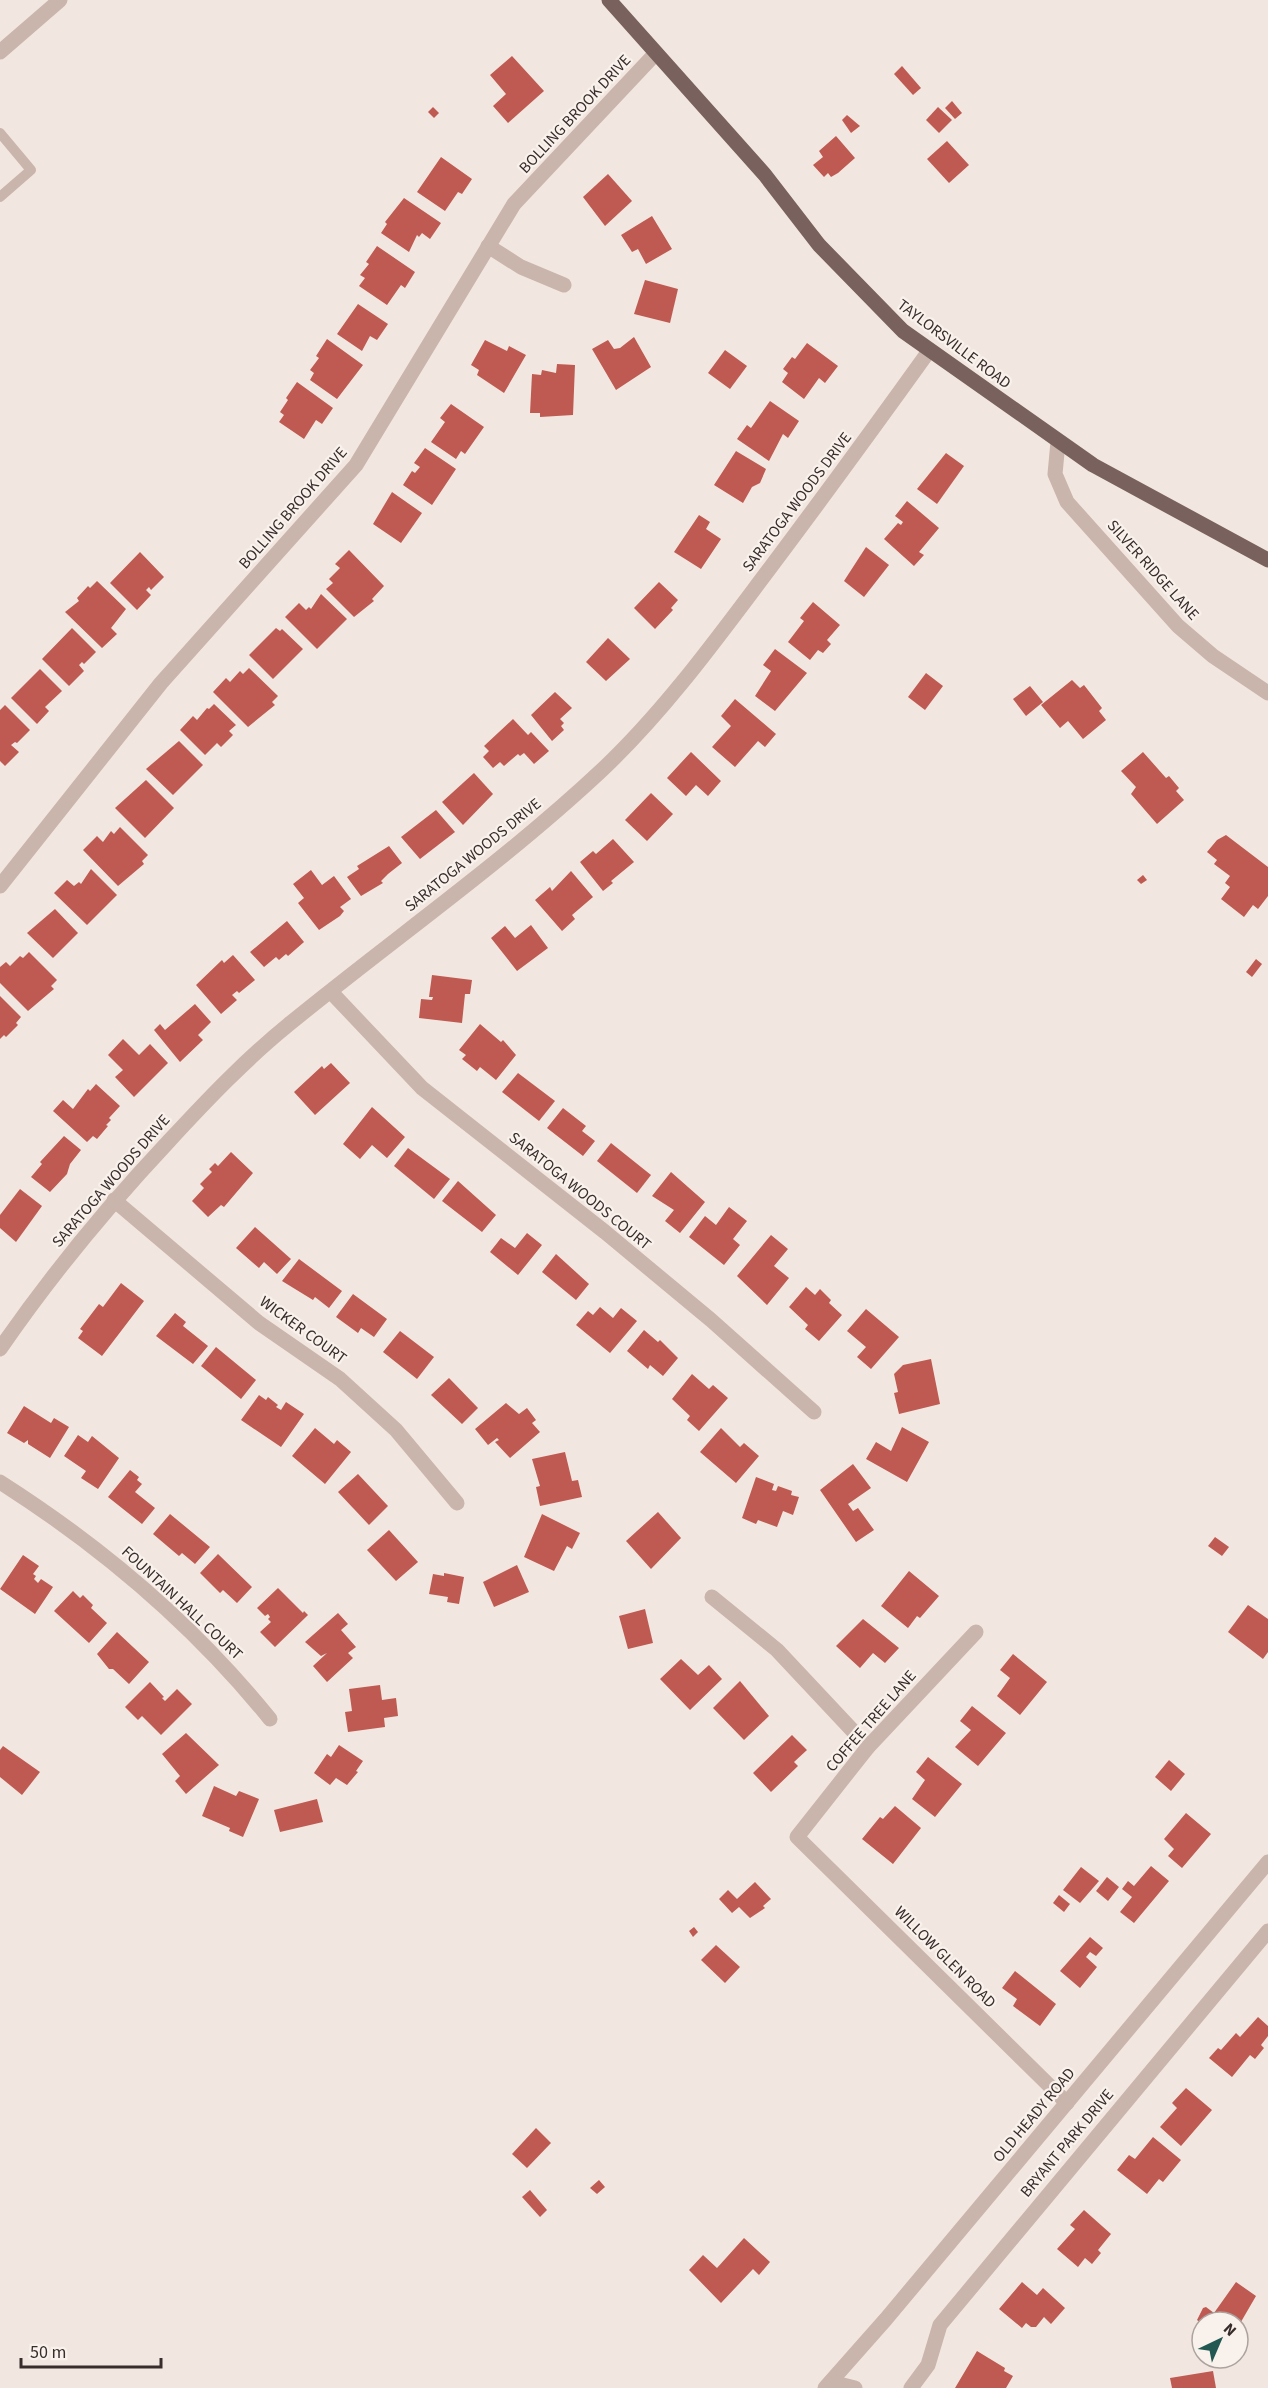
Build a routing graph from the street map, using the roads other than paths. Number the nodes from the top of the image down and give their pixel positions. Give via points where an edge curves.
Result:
1 (60, 0) edge
2 (609, 0) edge
3 (0, 52) edge
4 (656, 53) junction
5 (0, 133) edge
6 (0, 197) edge
7 (488, 246) junction
8 (564, 285) dead end
9 (929, 351) junction
10 (1058, 442) junction
11 (1268, 560) edge
12 (1268, 693) edge
13 (0, 886) edge
14 (331, 992) junction
15 (114, 1200) junction
16 (0, 1349) edge
17 (814, 1412) dead end
18 (0, 1482) edge
19 (457, 1503) dead end
20 (712, 1597) dead end
21 (976, 1632) dead end
22 (270, 1719) dead end
23 (868, 1747) junction
24 (797, 1837) joint
25 (1268, 1862) edge
26 (1268, 1931) edge
27 (1067, 2103) junction
28 (829, 2386) edge
29 (855, 2388) edge
30 (911, 2388) edge

1 - 3 street
2 - 4 main road, TAYLORSVILLE ROAD
4 - 7 street, BOLLING BROOK DRIVE via 514,204
4 - 9 main road, TAYLORSVILLE ROAD via 765,175 819,244 875,305
5 - 6 lane via 31,170
7 - 8 street via 521,267
7 - 13 street, BOLLING BROOK DRIVE via 356,465 161,683
9 - 10 main road, TAYLORSVILLE ROAD
9 - 14 street, SARATOGA WOODS DRIVE via 711,648 656,713 556,812
10 - 11 main road, TAYLORSVILLE ROAD via 1140,492
10 - 12 street, SILVER RIDGE LANE via 1054,474 1067,502 1178,626 1213,657
14 - 15 street, SARATOGA WOODS DRIVE via 285,1027 211,1096
14 - 17 street, SARATOGA WOODS COURT via 422,1088 605,1232
15 - 16 street, SARATOGA WOODS DRIVE
15 - 19 street, WICKER COURT via 260,1323 340,1379 396,1430
18 - 22 street, FOUNTAIN HALL COURT via 79,1535 143,1587 207,1648
20 - 23 street via 777,1650
21 - 23 street, COFFEE TREE LANE
23 - 24 street, COFFEE TREE LANE
24 - 27 street, WILLOW GLEN ROAD
25 - 27 street, OLD HEADY ROAD
26 - 30 street, BRYANT PARK DRIVE via 940,2325 928,2365
27 - 28 street, OLD HEADY ROAD
28 - 29 street

